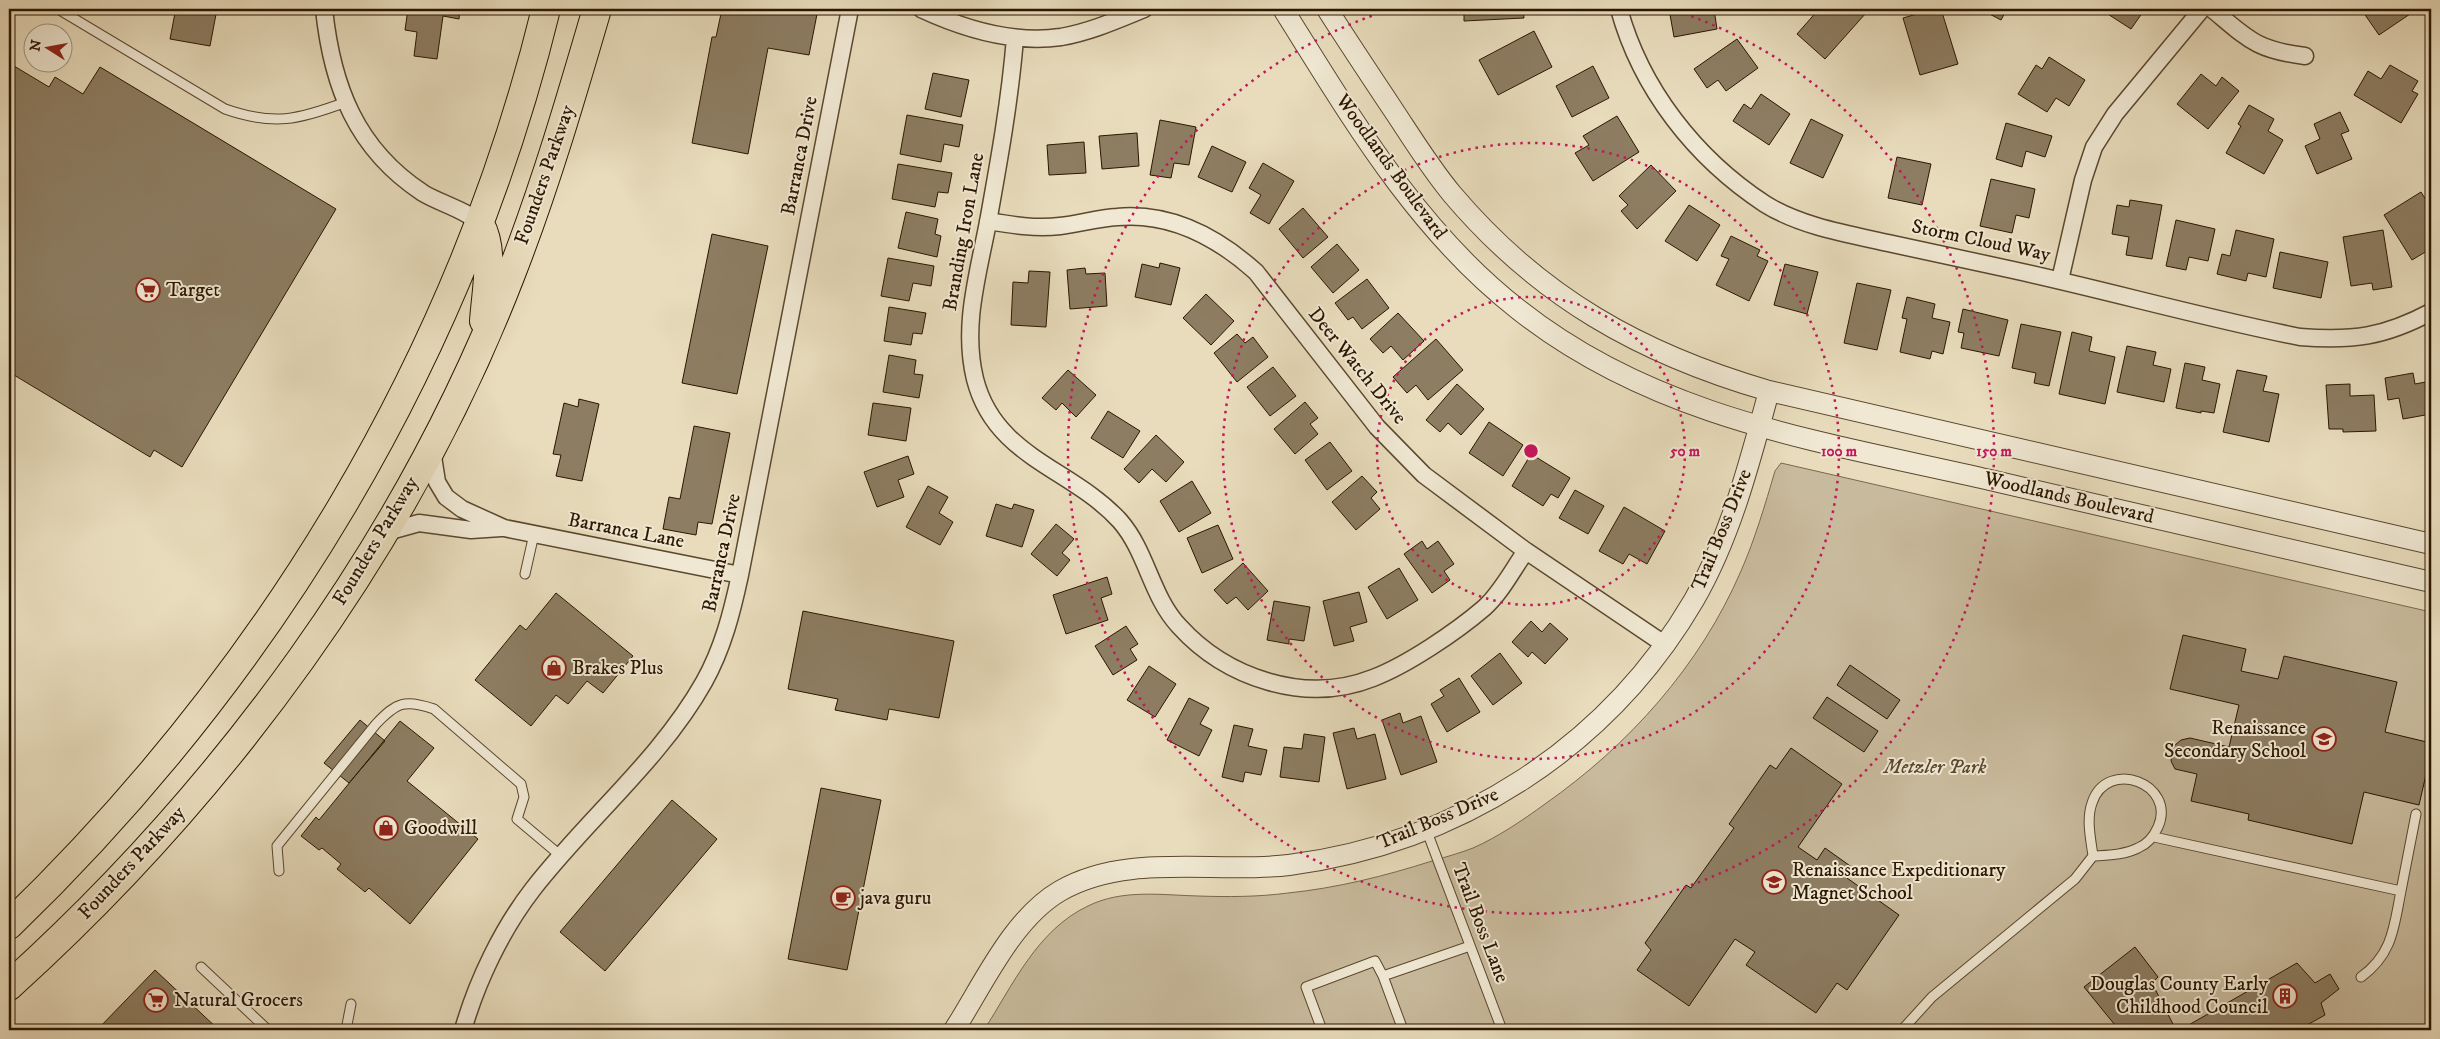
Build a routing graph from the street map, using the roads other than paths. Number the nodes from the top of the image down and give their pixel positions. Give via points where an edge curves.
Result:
1 (58, 9) edge
2 (324, 9) edge
3 (546, 9) edge
4 (598, 9) edge
5 (850, 9) edge
6 (921, 9) edge
7 (1144, 9) edge
8 (1283, 9) edge
9 (1327, 9) edge
10 (1619, 9) edge
11 (2202, 9) edge
12 (2212, 9) edge
13 (1015, 38) junction
14 (2305, 56) dead end
15 (346, 102) junction
16 (988, 222) junction
17 (480, 224) junction
18 (2060, 280) junction
19 (2431, 312) edge
20 (482, 344) junction
21 (1769, 391) junction
22 (1759, 426) junction
23 (432, 445) junction
24 (504, 528) junction
25 (383, 533) junction
26 (534, 534) junction
27 (2431, 544) edge
28 (1526, 550) junction
29 (525, 574) dead end
30 (740, 575) junction
31 (2431, 582) edge
32 (1664, 644) junction
33 (2416, 814) dead end
34 (1426, 828) junction
35 (2154, 837) junction
36 (562, 856) junction
37 (2093, 856) junction
38 (279, 870) dead end
39 (2401, 891) junction
40 (9, 925) edge
41 (1470, 946) junction
42 (200, 967) dead end
43 (1383, 976) junction
44 (2361, 977) dead end
45 (9, 986) edge
46 (351, 1004) dead end
47 (268, 1030) edge
48 (346, 1030) edge
49 (463, 1030) edge
50 (954, 1030) edge
51 (1322, 1030) edge
52 (1403, 1030) edge
53 (1502, 1030) edge
54 (1902, 1030) edge

1 - 15 lane via 224,109 242,115 258,119 288,119
2 - 15 street via 337,76
3 - 17 highway via 508,142
4 - 20 highway, Founders Parkway via 553,160 511,276
5 - 30 street, Barranca Drive
6 - 13 street via 968,28
7 - 13 street via 1101,26 1060,37
8 - 22 street, Woodlands Boulevard via 1362,133 1418,211 1444,242 1492,288 1552,335 1616,373 1685,404
9 - 21 street, Woodlands Boulevard via 1427,162 1514,258 1576,305 1659,353
10 - 18 street, Storm Cloud Way via 1637,61 1663,105 1692,143 1766,204 1807,222 1855,236
11 - 18 street via 2115,114 2094,147
12 - 14 street via 2254,43 2278,52
13 - 16 street, Branding Iron Lane via 1012,78
15 - 17 street via 364,139 394,170 422,192
16 - 28 street, Deer Watch Drive via 1028,228 1118,216 1153,218 1204,234 1233,252 1256,272 1401,454 1424,475
16 - 28 street, Branding Iron Lane via 970,310 974,377 981,400 1008,439 1099,502 1120,522 1176,624 1201,649 1227,667 1253,678 1310,688 1342,686 1373,678 1450,633 1486,606
17 - 20 highway via 488,258
17 - 40 highway via 409,388 322,543 235,668 162,763 96,838
18 - 19 street, Storm Cloud Way via 2300,337 2362,338 2387,332
20 - 23 highway, Founders Parkway
21 - 22 street, Trail Boss Drive
21 - 27 street, Woodlands Boulevard
22 - 31 street, Woodlands Boulevard
22 - 32 street, Trail Boss Drive via 1720,545 1694,598
23 - 24 street, Barranca Lane via 437,482 446,497 462,509
23 - 25 highway, Founders Parkway
24 - 25 street, Barranca Lane via 472,530 419,523
24 - 26 street, Barranca Lane
25 - 45 highway, Founders Parkway via 294,669 197,793 126,873
26 - 29 lane
26 - 30 street, Barranca Lane
28 - 32 street, Deer Watch Drive
30 - 36 street, Barranca Drive via 732,616 704,682 647,760
32 - 34 street, Trail Boss Drive via 1636,682 1601,720 1558,756 1474,808
33 - 39 lane
34 - 41 lane, Trail Boss Lane
34 - 50 street, Trail Boss Drive via 1380,846 1290,865 1246,869 1124,869 1077,882 1057,892 1017,931
35 - 37 lane via 2140,848 2128,852
35 - 37 lane via 2161,821 2156,795 2144,784 2129,778 2114,780 2100,789 2092,803
35 - 39 lane
36 - 38 lane via 518,819 524,797 521,784 434,710 404,702 388,710 278,846
36 - 49 street, Barranca Drive via 533,889 498,944 482,976
37 - 54 lane via 2075,879 1932,997
39 - 44 lane via 2392,937 2382,958
41 - 43 lane
41 - 53 lane, Trail Boss Lane
42 - 47 lane
43 - 51 lane via 1375,961 1306,987
43 - 52 lane
46 - 48 lane

